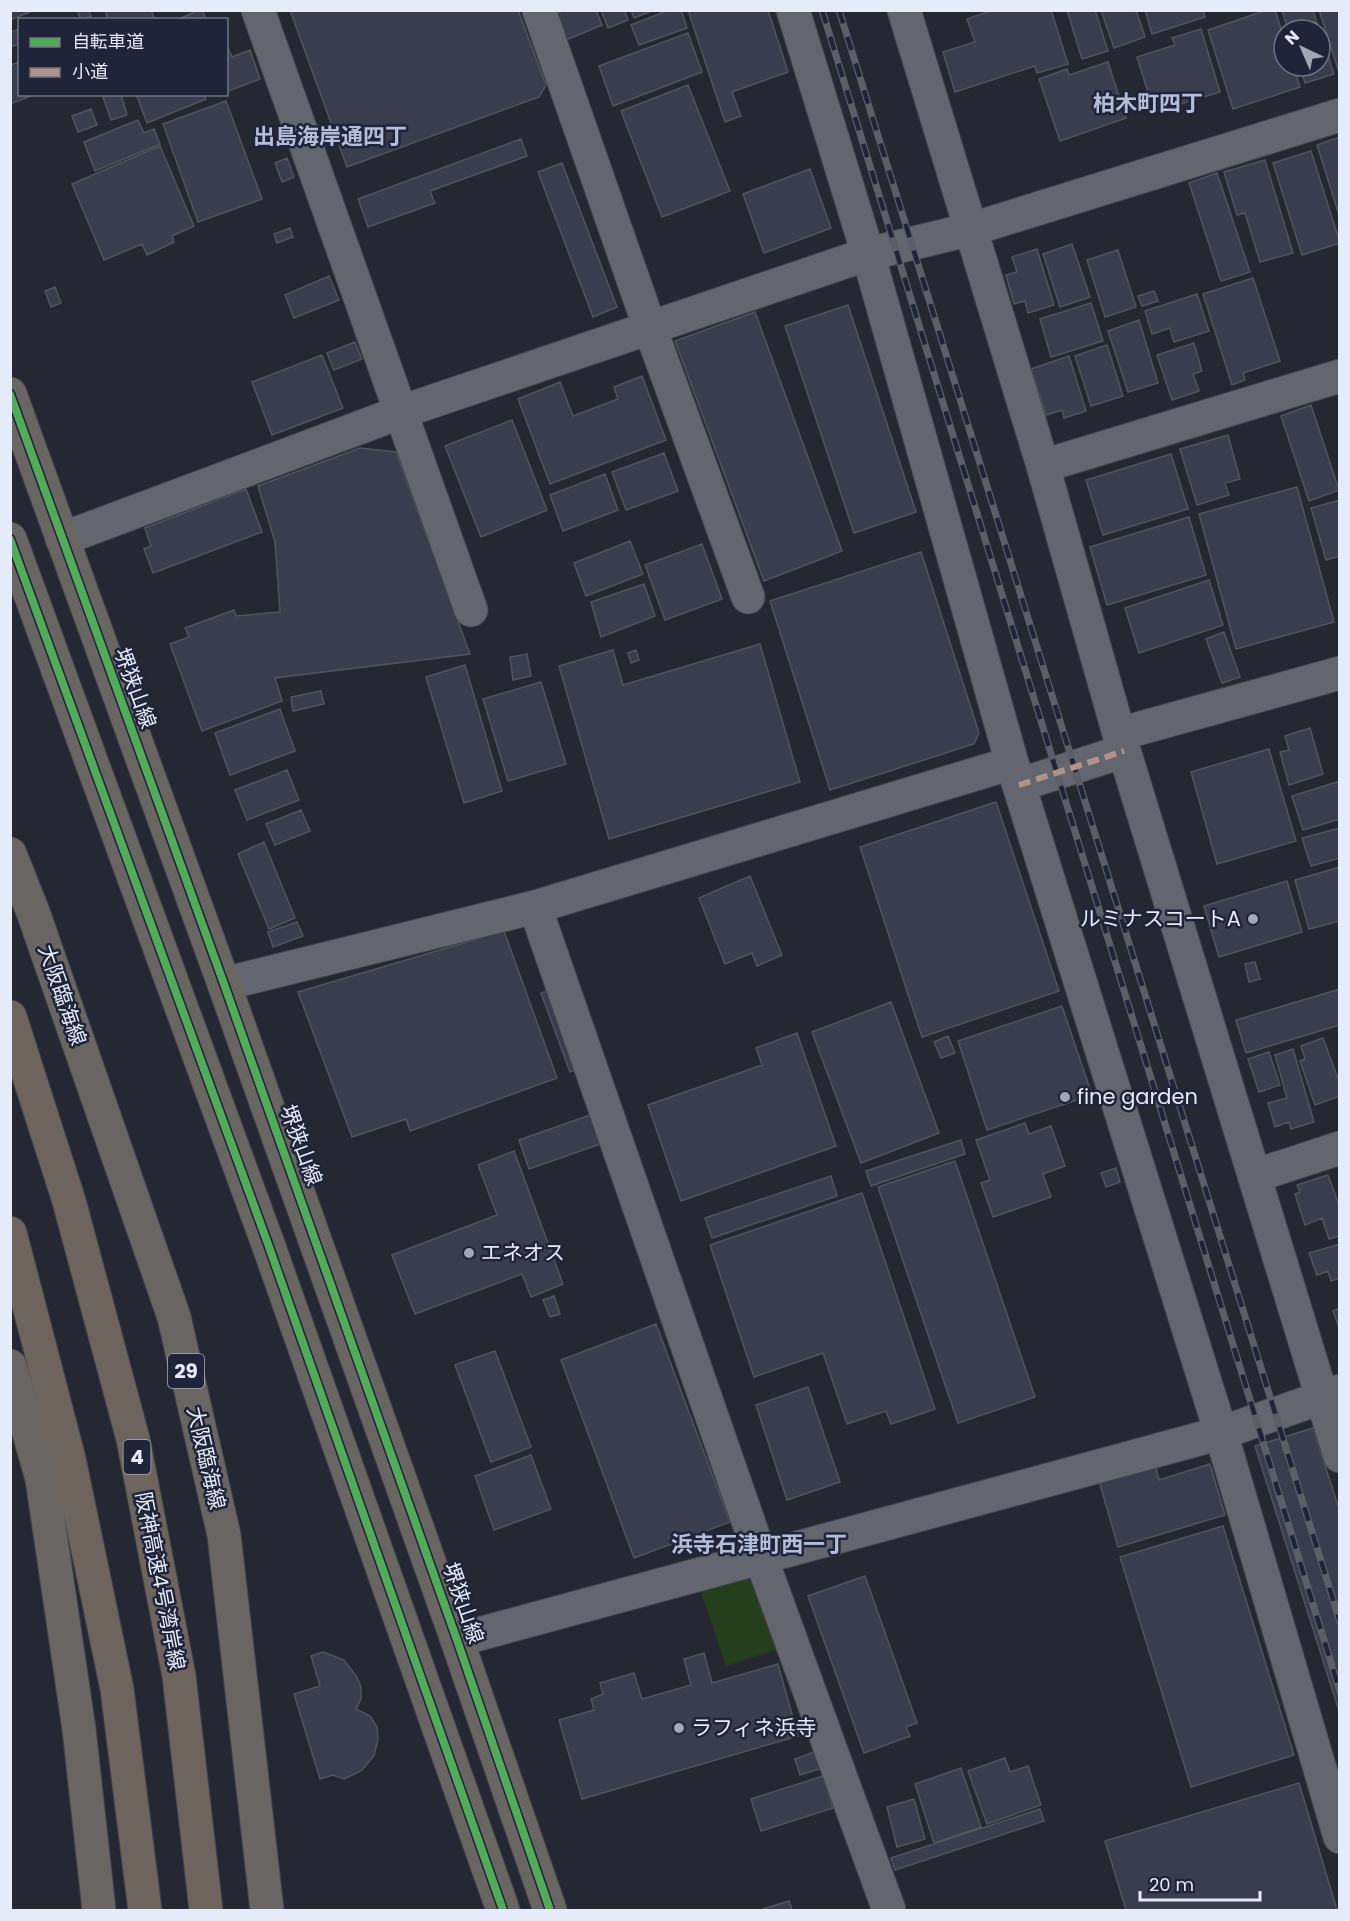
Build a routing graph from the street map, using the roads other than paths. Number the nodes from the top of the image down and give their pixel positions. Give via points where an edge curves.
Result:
1 (258, 10) edge
2 (539, 10) edge
3 (792, 10) edge
4 (904, 10) edge
5 (1340, 115) edge
6 (972, 229) junction
7 (868, 254) junction
8 (650, 328) junction
9 (1340, 376) edge
10 (10, 394) edge
11 (401, 412) junction
12 (1043, 466) junction
13 (10, 538) edge
14 (62, 539) junction
15 (748, 597) dead end
16 (471, 610) dead end
17 (1340, 673) edge
18 (1122, 743) junction
19 (1016, 774) junction
20 (10, 854) edge
21 (535, 907) junction
22 (224, 984) junction
23 (10, 1017) edge
24 (1340, 1148) edge
25 (1254, 1176) junction
26 (10, 1233) edge
27 (10, 1366) edge
28 (1330, 1393) edge
29 (1221, 1433) junction
30 (1340, 1456) edge
31 (761, 1558) junction
32 (457, 1640) junction
33 (1340, 1838) edge
34 (99, 1911) edge
35 (145, 1911) edge
36 (206, 1911) edge
37 (267, 1911) edge
38 (503, 1911) edge
39 (550, 1911) edge
40 (889, 1911) edge

1 - 11 street
2 - 8 street
3 - 7 street
4 - 6 street
5 - 6 street
6 - 7 street
6 - 12 street
7 - 8 street
7 - 19 street
8 - 11 street
8 - 15 street
9 - 12 street
10 - 14 main road, 堺狭山線
11 - 14 street
11 - 16 street
12 - 18 street
13 - 38 main road via 268,1244
14 - 22 main road, 堺狭山線
17 - 18 street
18 - 19 street
18 - 25 street
19 - 21 street
19 - 29 street
20 - 37 main road, 大阪臨海線 / 29 via 174,1317 224,1535
21 - 22 street
21 - 31 street
22 - 32 main road, 堺狭山線
23 - 36 highway, 阪神高速4号湾岸線 / 4 via 69,1201 133,1439 179,1676
24 - 25 street
25 - 28 street
26 - 35 highway via 69,1459 117,1689
27 - 34 main road via 42,1479 79,1729
28 - 29 street
28 - 30 street
29 - 31 street
29 - 33 street
31 - 32 street
31 - 40 street
32 - 39 main road, 堺狭山線

